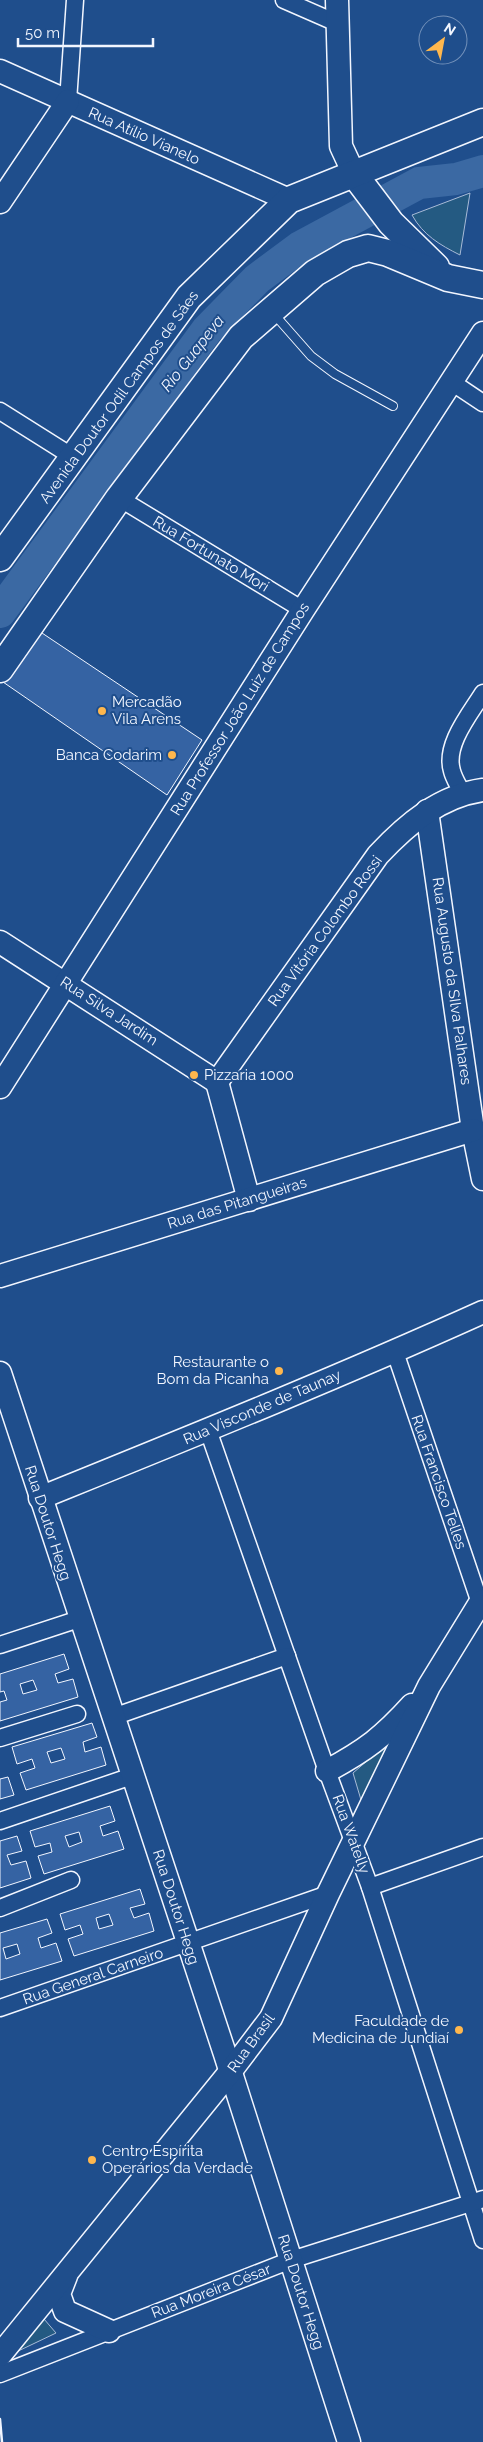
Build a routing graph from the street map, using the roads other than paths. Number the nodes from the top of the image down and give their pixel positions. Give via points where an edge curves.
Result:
1 (75, 0) edge
2 (284, 0) edge
3 (337, 0) edge
4 (339, 24) junction
5 (0, 71) edge
6 (68, 101) junction
7 (483, 122) edge
8 (359, 180) junction
9 (289, 200) junction
10 (0, 202) edge
11 (448, 278) junction
12 (483, 285) edge
13 (271, 311) junction
14 (483, 333) edge
15 (452, 383) junction
16 (483, 403) edge
17 (393, 406) dead end
18 (0, 411) edge
19 (73, 457) junction
20 (119, 498) junction
21 (0, 558) edge
22 (303, 610) junction
23 (0, 669) edge
24 (483, 693) edge
25 (473, 791) edge
26 (427, 811) junction
27 (0, 942) edge
28 (67, 984) junction
29 (217, 1082) junction
30 (0, 1087) edge
31 (474, 1130) junction
32 (483, 1180) edge
33 (249, 1200) junction
34 (0, 1276) edge
35 (483, 1312) edge
36 (395, 1352) junction
37 (0, 1374) edge
38 (208, 1430) junction
39 (40, 1498) junction
40 (482, 1605) edge
41 (79, 1619) junction
42 (0, 1645) edge
43 (287, 1656) junction
44 (429, 1686) junction
45 (77, 1714) dead end
46 (113, 1717) junction
47 (0, 1738) edge
48 (327, 1771) junction
49 (132, 1776) junction
50 (0, 1821) edge
51 (354, 1843) junction
52 (483, 1846) edge
53 (71, 1880) dead end
54 (370, 1887) junction
55 (328, 1894) junction
56 (0, 1908) edge
57 (188, 1944) junction
58 (0, 2008) edge
59 (230, 2072) junction
60 (477, 2201) edge
61 (483, 2240) edge
62 (291, 2260) junction
63 (67, 2273) junction
64 (109, 2331) junction
65 (0, 2356) edge
66 (0, 2374) edge
67 (349, 2442) edge

1 - 6 street
2 - 4 street
3 - 4 street
4 - 8 street via 341,146
5 - 6 street, Rua Atílio Vianelo
6 - 9 street, Rua Atílio Vianelo
6 - 10 street
7 - 8 main road, Avenida Doutor Odil Campos de Sáes
8 - 9 main road, Avenida Doutor Odil Campos de Sáes
8 - 11 main road via 391,224
9 - 19 main road, Avenida Doutor Odil Campos de Sáes via 189,297
11 - 12 main road
11 - 13 main road via 368,248 348,254 315,273
13 - 17 lane via 311,356 335,374
13 - 20 main road via 241,337
14 - 15 street, Rua Professor João Luiz de Campos
15 - 16 street
15 - 22 street, Rua Professor João Luiz de Campos
18 - 19 street
19 - 21 main road, Avenida Doutor Odil Campos de Sáes
20 - 22 street, Rua Fortunato Mori
20 - 23 main road
22 - 28 street, Rua Professor João Luiz de Campos
24 - 25 street, Rua Vitória Colombo Rossi via 464,722 452,750 451,770
25 - 26 street, Rua Vitória Colombo Rossi
26 - 29 street, Rua Vitória Colombo Rossi via 404,827 378,855
26 - 31 street, Rua Augusto da SIlva Palhares
27 - 28 street, Rua Silva Jardim
28 - 29 street, Rua Silva Jardim
28 - 30 street, Rua Professor João Luiz de Campos
29 - 33 street
31 - 32 street, Rua Augusto da SIlva Palhares
31 - 33 street, Rua das Pitangueiras
33 - 34 street, Rua das Pitangueiras
35 - 36 street, Rua Visconde de Taunay
36 - 38 street, Rua Visconde de Taunay
36 - 40 street, Rua Francisco Telles
37 - 39 street, Rua Doutor Hegg
38 - 39 street, Rua Visconde de Taunay
38 - 43 street, Rua Watelly
39 - 41 street, Rua Doutor Hegg
40 - 44 street
41 - 42 street
41 - 46 street, Rua Doutor Hegg
43 - 46 street
43 - 48 street, Rua Watelly
44 - 48 street via 385,1734 360,1753
44 - 51 street, Rua Brasil
45 - 47 street
46 - 49 street, Rua Doutor Hegg
48 - 51 street, Rua Watelly
49 - 50 street
49 - 57 street, Rua Doutor Hegg
51 - 54 street, Rua Watelly
51 - 55 street, Rua Brasil
52 - 54 street
53 - 56 street
54 - 60 street, Rua Watelly
55 - 57 street, Rua General Carneiro
55 - 59 street, Rua Brasil via 271,2018
57 - 58 street, Rua General Carneiro
57 - 59 street, Rua Doutor Hegg
59 - 62 street, Rua Doutor Hegg
59 - 63 street, Rua Brasil
60 - 61 street, Rua Watelly
60 - 62 street, Rua Moreira César
62 - 64 street, Rua Moreira César
62 - 67 street, Rua Doutor Hegg
63 - 64 street via 59,2294 66,2311
63 - 65 street, Rua Brasil
64 - 66 street, Rua Moreira César

